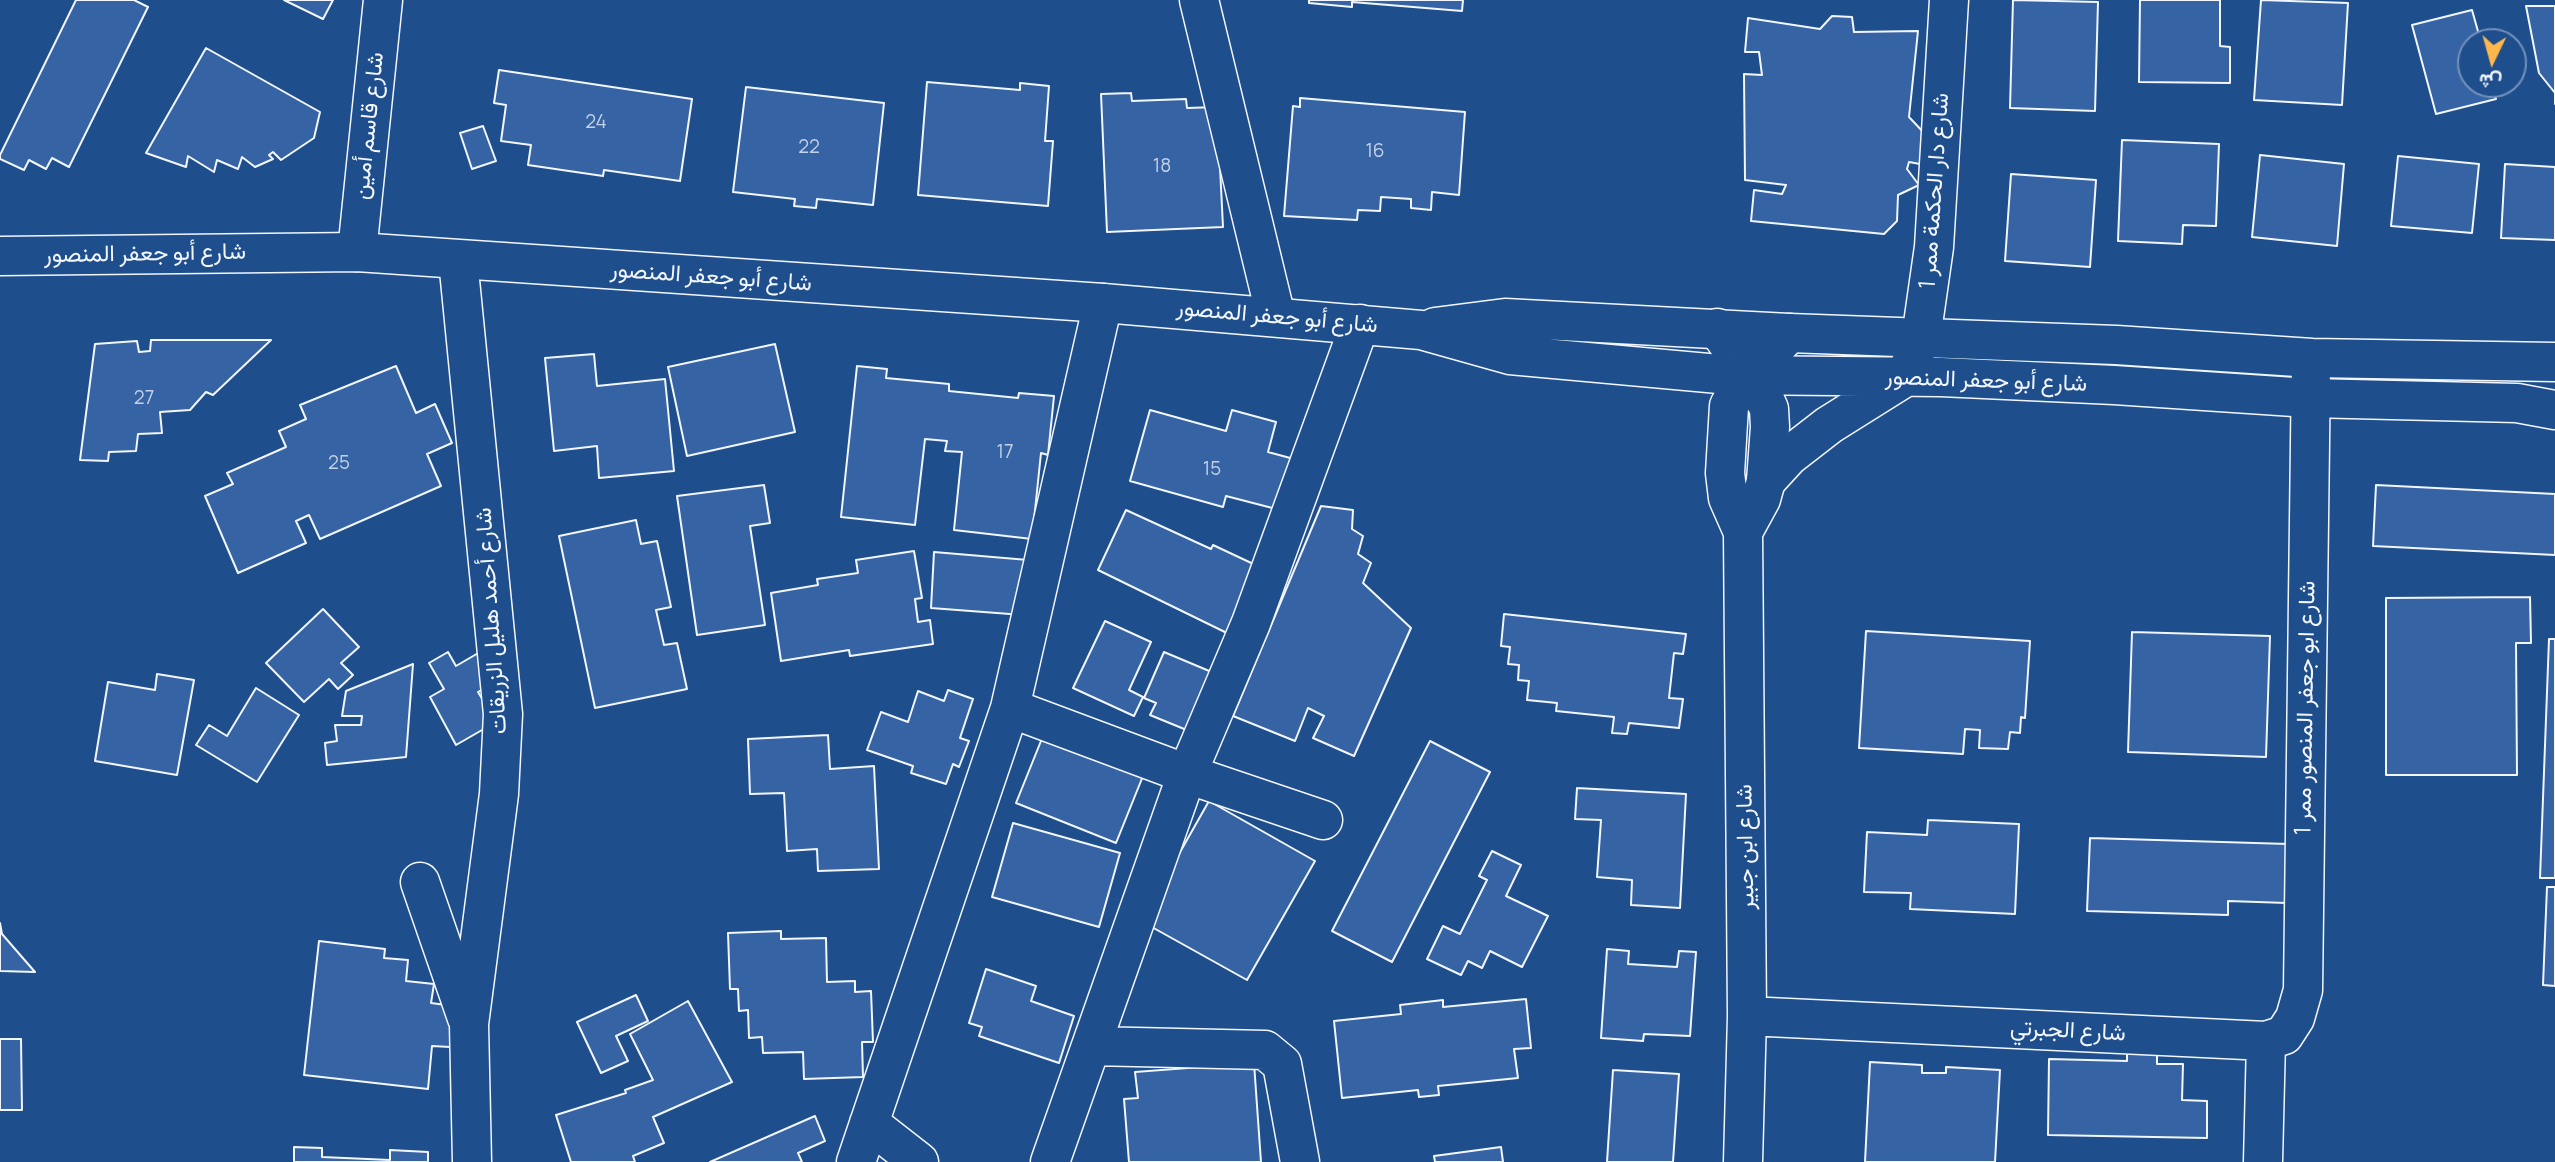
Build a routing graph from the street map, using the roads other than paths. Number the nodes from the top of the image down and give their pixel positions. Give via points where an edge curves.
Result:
1 (383, 0) edge
2 (1199, 0) edge
3 (1949, 0) edge
4 (357, 252) junction
5 (0, 256) edge
6 (458, 260) junction
7 (1103, 303) junction
8 (1276, 317) junction
9 (1360, 324) junction
10 (1717, 328) junction
11 (1421, 330) junction
12 (1789, 333) junction
13 (1921, 338) junction
14 (2312, 358) junction
15 (2555, 362) edge
16 (1750, 375) junction
17 (1904, 378) junction
18 (2309, 398) junction
19 (2555, 410) edge
20 (1766, 481) junction
21 (1743, 532) junction
22 (1010, 708) junction
23 (1187, 774) junction
24 (1323, 820) dead end
25 (420, 882) dead end
26 (1747, 1016) junction
27 (469, 1024) junction
28 (2266, 1041) junction
29 (1092, 1046) junction
30 (869, 1124) junction
31 (472, 1162) edge
32 (856, 1162) edge
33 (919, 1162) edge
34 (1050, 1162) edge
35 (1300, 1162) edge
36 (1743, 1162) edge
37 (2263, 1162) edge

1 - 4 street, شارع قاسم أمين
2 - 8 street
3 - 13 street, شارع دار الحكمة ممر 1 via 1934,247
4 - 5 street, شارع أبو جعفر المنصور
4 - 6 street, شارع أبو جعفر المنصور
6 - 7 street, شارع أبو جعفر المنصور
6 - 27 street, شارع أحمد هليل الزريقات via 503,714 499,794
7 - 8 street, شارع أبو جعفر المنصور
7 - 22 street
8 - 9 street, شارع أبو جعفر المنصور
9 - 11 street, شارع أبو جعفر المنصور
9 - 23 street via 1251,623
10 - 11 street, شارع أبو جعفر المنصور via 1505,318
10 - 12 street, شارع أبو جعفر المنصور
10 - 16 street, شارع ابن جبير
11 - 16 street, شارع أبو جعفر المنصور via 1510,355
12 - 13 street, شارع أبو جعفر المنصور
12 - 16 street, شارع ابن جبير
13 - 14 street, شارع أبو جعفر المنصور
13 - 17 street, شارع دار الحكمة ممر 1
14 - 15 street, شارع أبو جعفر المنصور
14 - 18 street, شارع ابو جعفر المنصور ممر 1
16 - 17 street, شارع أبو جعفر المنصور
16 - 20 street, شارع ابن جبير via 1769,409
16 - 21 street, شارع ابن جبير via 1729,406 1725,473 1728,498
17 - 18 street, شارع أبو جعفر المنصور via 2100,384
17 - 20 street via 1829,425
18 - 19 street, شارع أبو جعفر المنصور via 2517,403
18 - 28 street, شارع ابو جعفر المنصور ممر 1 via 2303,990 2295,1018 2284,1035
20 - 21 street, شارع ابن جبير
21 - 26 street, شارع ابن جبير
22 - 23 street
22 - 30 street
23 - 24 street
23 - 29 street
25 - 27 street, شارع أحمد هليل الزريقات
26 - 28 street, شارع الجبرتي
26 - 36 street, شارع ابن جبير
27 - 31 street, شارع أحمد هليل الزريقات
28 - 37 street
29 - 34 street
29 - 35 street via 1265,1049 1282,1064
30 - 32 street
30 - 33 street

